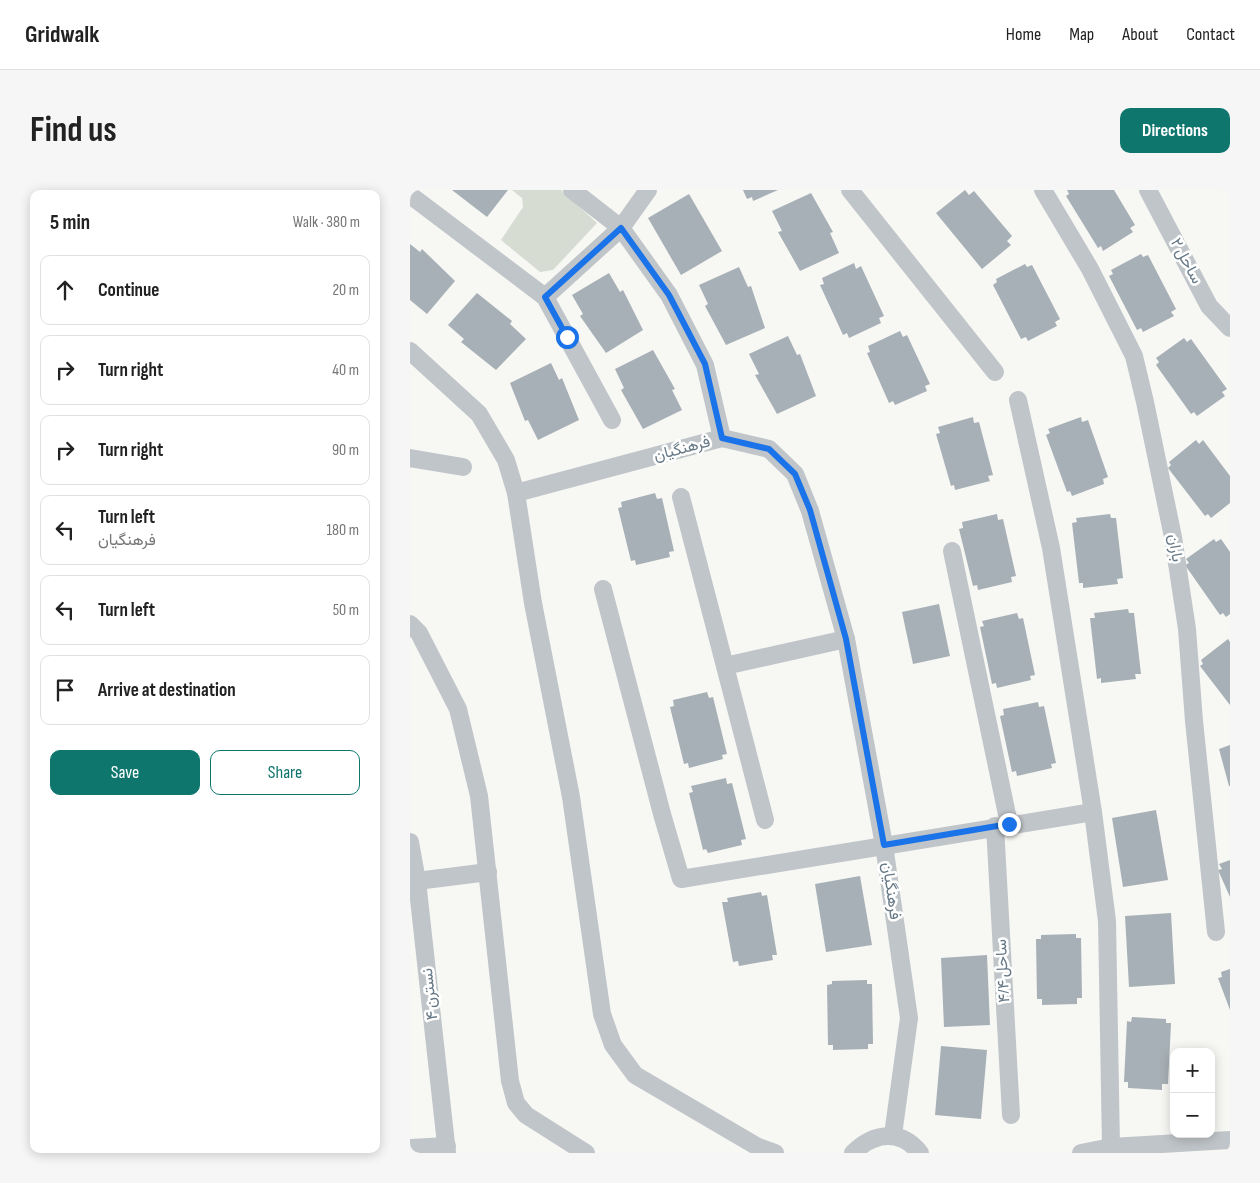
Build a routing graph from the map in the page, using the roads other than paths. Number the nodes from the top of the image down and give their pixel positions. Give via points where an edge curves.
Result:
1 (572, 190) edge
2 (648, 190) edge
3 (850, 190) edge
4 (1043, 190) edge
5 (1148, 190) edge
6 (410, 195) edge
7 (621, 228) junction
8 (545, 297) junction
9 (1230, 328) edge
10 (410, 351) edge
11 (995, 372) dead end
12 (1018, 400) dead end
13 (612, 420) dead end
14 (722, 438) junction
15 (410, 458) edge
16 (463, 467) dead end
17 (516, 493) junction
18 (681, 497) dead end
19 (952, 551) dead end
20 (603, 589) dead end
21 (410, 624) edge
22 (846, 639) junction
23 (725, 666) junction
24 (1093, 812) junction
25 (765, 820) dead end
26 (1002, 825) junction
27 (410, 842) edge
28 (884, 845) junction
29 (488, 872) junction
30 (417, 882) junction
31 (1216, 932) dead end
32 (1011, 1115) dead end
33 (892, 1135) junction
34 (1230, 1140) edge
35 (1111, 1147) junction
36 (410, 1148) edge
37 (450, 1151) edge
38 (586, 1153) edge
39 (775, 1153) edge
40 (854, 1153) edge
41 (920, 1153) edge
42 (1081, 1153) edge

1 - 7 street
2 - 7 street
3 - 11 street
4 - 31 street, باران via 1090,269 1134,356 1145,402 1173,537 1187,629
5 - 9 street, ساحل ۲ via 1209,306
6 - 8 street
7 - 8 street
7 - 14 street via 669,295 705,364
8 - 13 street
10 - 17 street via 479,414 506,460
12 - 24 street via 1051,548
14 - 17 street, فرهنگیان
14 - 22 street, فرهنگیان via 769,449 795,474 810,510
15 - 16 street
17 - 39 street via 533,603 571,797 602,1014 613,1045 635,1075 758,1147
18 - 23 street
19 - 26 street, ساحل ۴/۴
20 - 28 street via 681,879
21 - 29 street via 419,633 458,709 479,796
22 - 23 street
22 - 28 street, فرهنگیان
23 - 25 street
24 - 26 street
24 - 35 street via 1108,921
26 - 28 street
26 - 32 street, ساحل ۴/۴
27 - 30 street, نسترن ۴
28 - 33 street, فرهنگیان via 909,1018
29 - 30 street
29 - 38 street via 510,1081 516,1103 526,1115
30 - 37 street, نسترن ۴
33 - 40 street via 871,1138
33 - 41 street via 913,1143
34 - 35 street
35 - 42 street
36 - 37 street

